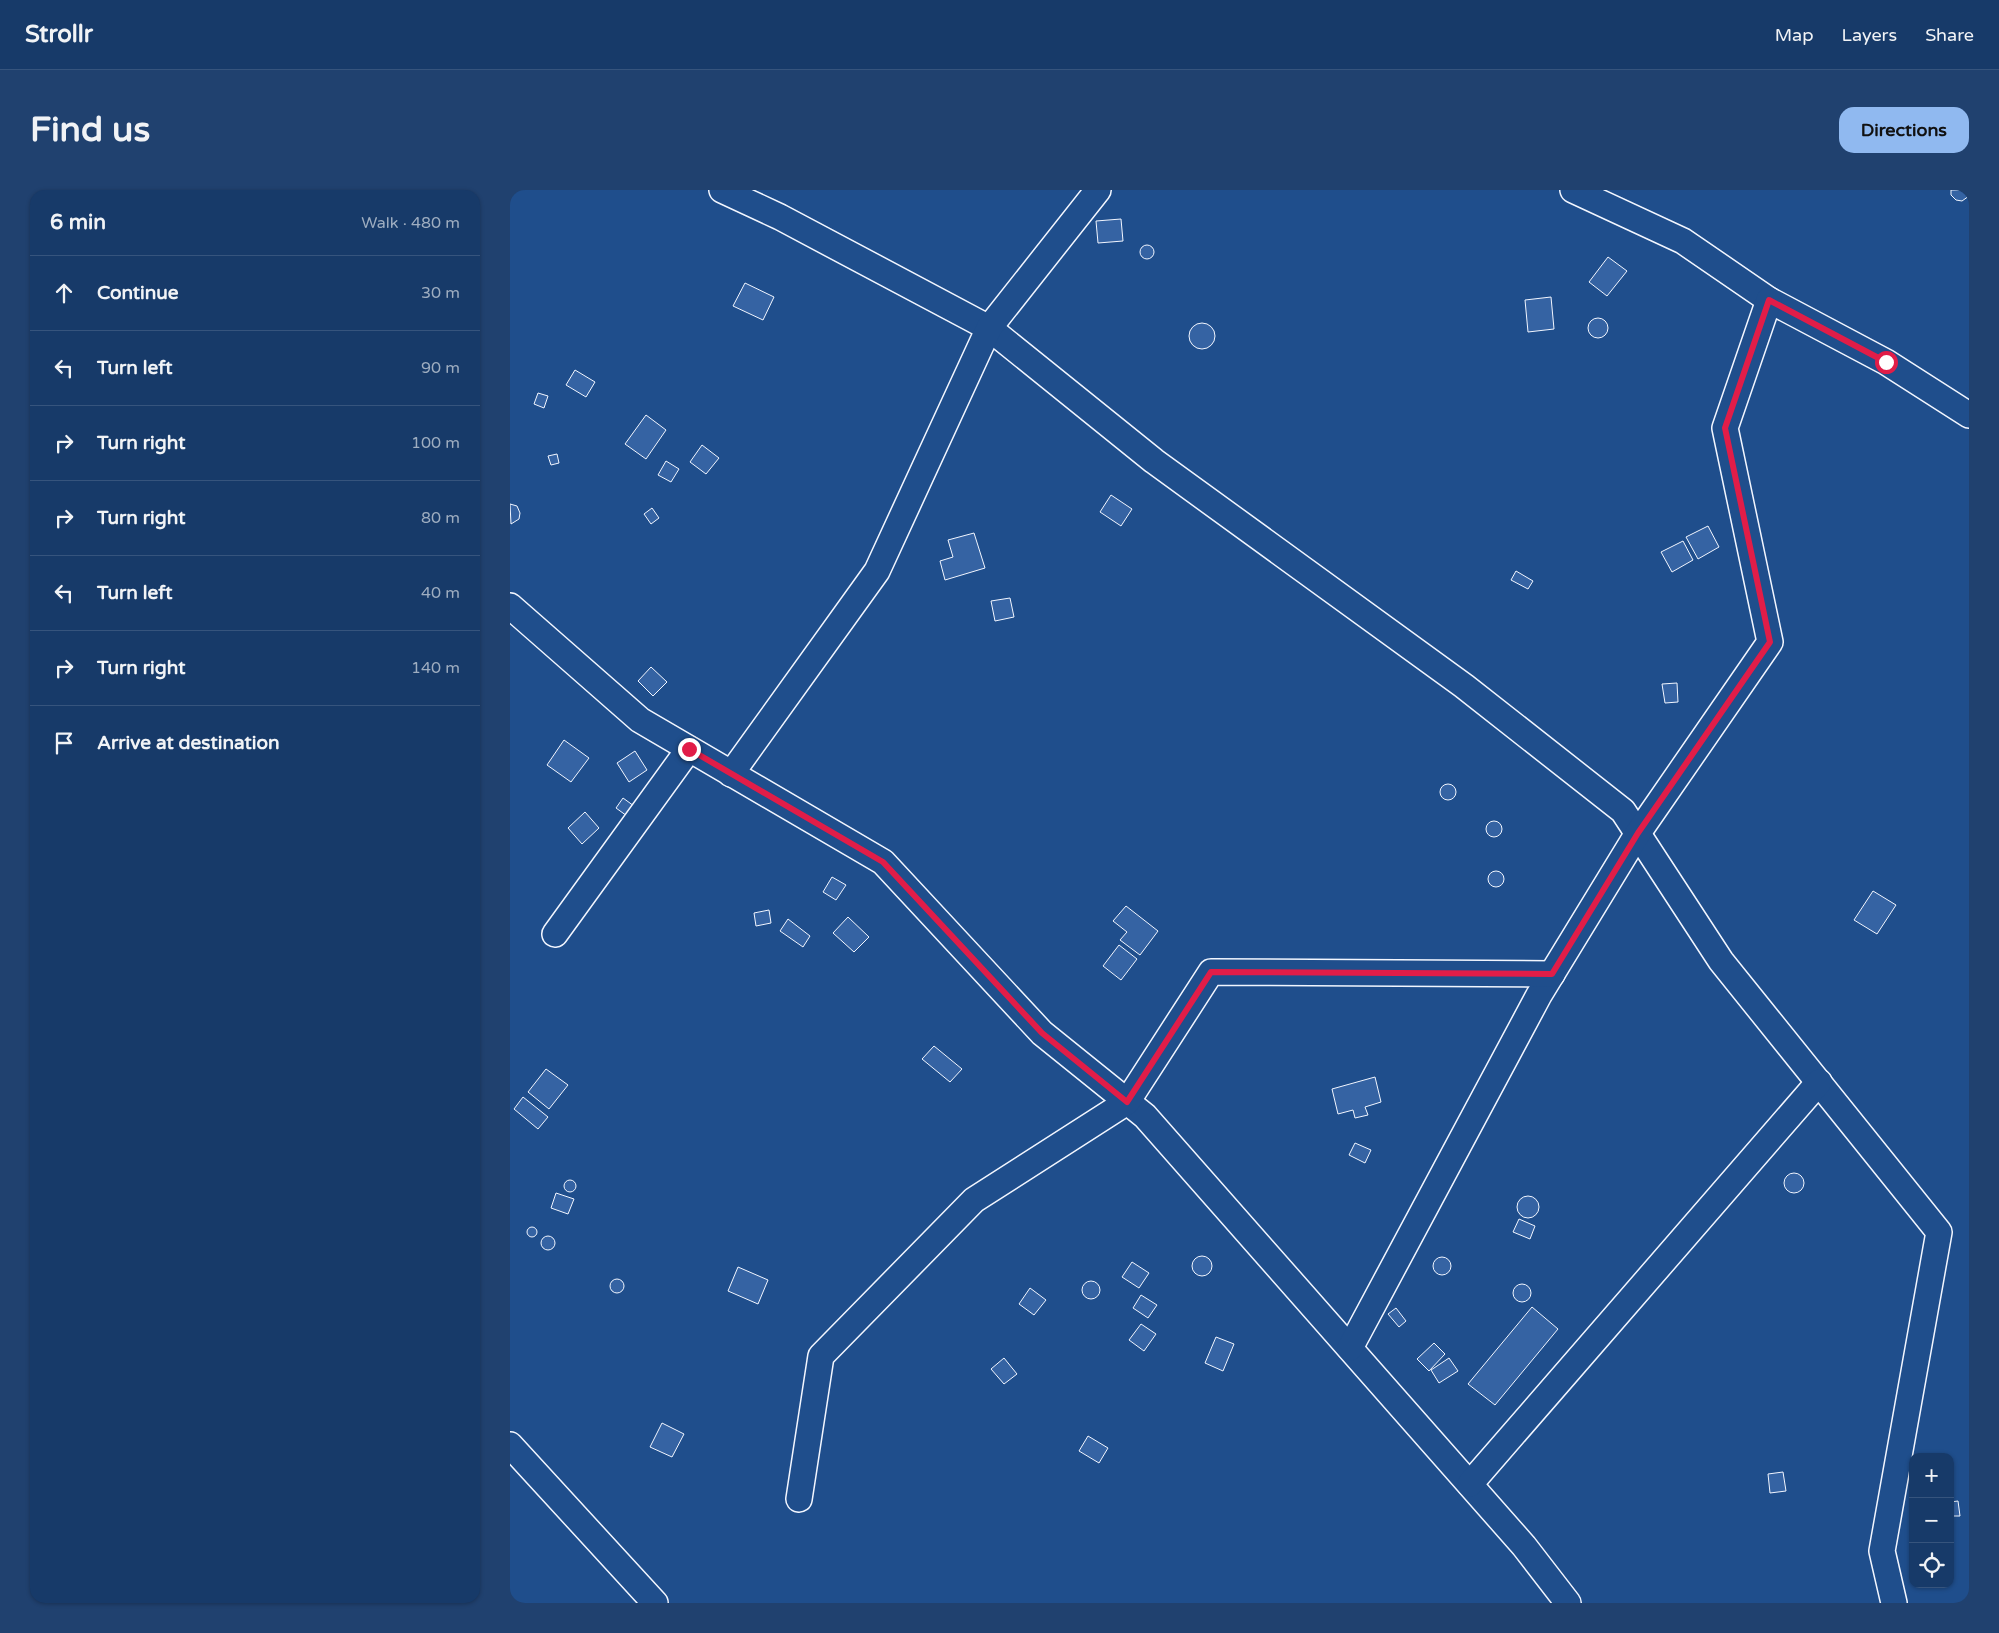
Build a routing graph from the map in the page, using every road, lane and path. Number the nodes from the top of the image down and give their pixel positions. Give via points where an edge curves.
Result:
1 (722, 190) edge
2 (1098, 190) edge
3 (1573, 190) edge
4 (1769, 300) junction
5 (989, 328) junction
6 (1969, 415) edge
7 (510, 606) edge
8 (689, 749) junction
9 (731, 774) junction
10 (1638, 833) junction
11 (555, 934) dead end
12 (1552, 974) junction
13 (1819, 1082) junction
14 (1127, 1102) junction
15 (1350, 1348) junction
16 (510, 1445) edge
17 (1470, 1484) junction
18 (799, 1499) dead end
19 (655, 1603) edge
20 (1568, 1603) edge
21 (1894, 1603) edge

1 - 5 street via 780,217
2 - 5 street
3 - 4 street via 1683,241
4 - 6 street via 1886,362
4 - 10 street via 1725,428 1770,642
5 - 9 street via 877,571
5 - 10 street via 1154,462 1464,686 1623,811
7 - 8 street via 640,720
8 - 9 street
8 - 11 street
9 - 14 street via 883,862 1042,1033
10 - 12 street
10 - 13 street via 1721,961
12 - 14 street via 1211,972
12 - 15 street
13 - 17 street
13 - 21 street via 1939,1232 1882,1551
14 - 15 street via 1145,1116
14 - 18 street via 974,1200 821,1356
15 - 17 street
16 - 19 street
17 - 20 street

